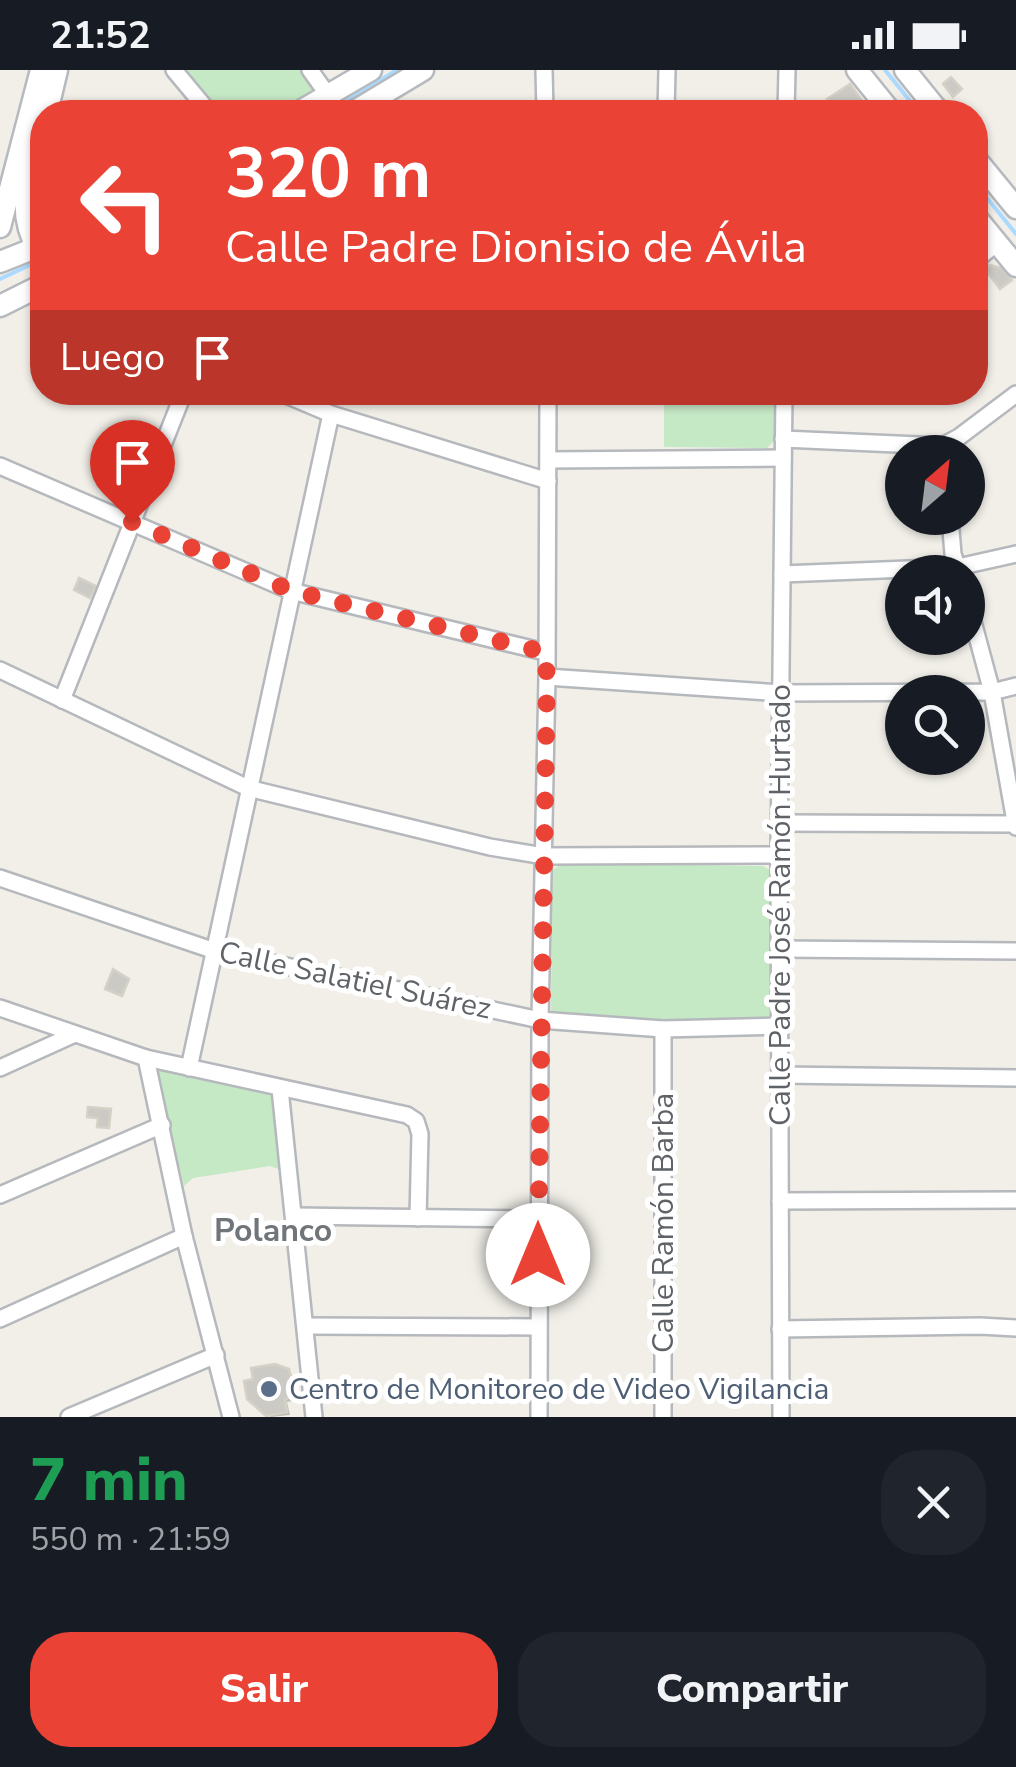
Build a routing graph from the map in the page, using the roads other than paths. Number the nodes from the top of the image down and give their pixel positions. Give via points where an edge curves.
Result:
1 (41, 70) edge
2 (57, 70) edge
3 (174, 70) edge
4 (310, 70) edge
5 (372, 70) edge
6 (424, 70) edge
7 (544, 70) edge
8 (667, 70) edge
9 (787, 70) edge
10 (857, 70) edge
11 (905, 70) edge
12 (33, 100) edge
13 (49, 100) edge
14 (199, 100) edge
15 (331, 100) edge
16 (338, 100) edge
17 (378, 100) edge
18 (545, 100) edge
19 (666, 100) edge
20 (786, 100) edge
21 (882, 100) edge
22 (929, 100) edge
23 (30, 112) edge
24 (988, 176) edge
25 (30, 180) edge
26 (1016, 208) edge
27 (0, 226) edge
28 (988, 232) edge
29 (30, 235) edge
30 (997, 243) junction
31 (988, 250) edge
32 (30, 252) edge
33 (0, 262) edge
34 (1016, 266) edge
35 (30, 294) edge
36 (0, 306) edge
37 (1016, 394) edge
38 (179, 405) edge
39 (310, 405) edge
40 (548, 405) edge
41 (784, 405) edge
42 (331, 414) junction
43 (963, 435) edge
44 (783, 439) junction
45 (885, 445) edge
46 (783, 458) junction
47 (549, 460) junction
48 (0, 466) edge
49 (548, 481) junction
50 (132, 522) junction
51 (1015, 558) edge
52 (985, 564) edge
53 (885, 572) edge
54 (782, 574) junction
55 (292, 591) junction
56 (545, 652) junction
57 (982, 655) edge
58 (0, 670) edge
59 (547, 677) junction
60 (1016, 686) edge
61 (992, 692) junction
62 (780, 693) junction
63 (62, 700) junction
64 (248, 788) junction
65 (779, 823) junction
66 (1016, 825) edge
67 (779, 855) junction
68 (544, 856) junction
69 (0, 878) edge
70 (779, 949) junction
71 (1016, 951) edge
72 (215, 952) junction
73 (0, 1008) edge
74 (540, 1020) junction
75 (780, 1026) junction
76 (663, 1030) junction
77 (75, 1034) junction
78 (146, 1058) junction
79 (0, 1068) edge
80 (188, 1068) junction
81 (780, 1075) junction
82 (1016, 1078) edge
83 (280, 1089) junction
84 (162, 1125) junction
85 (0, 1195) edge
86 (1016, 1200) edge
87 (780, 1201) junction
88 (294, 1216) junction
89 (418, 1218) junction
90 (538, 1219) junction
91 (184, 1236) junction
92 (0, 1319) edge
93 (306, 1326) junction
94 (538, 1327) junction
95 (1016, 1328) edge
96 (780, 1329) junction
97 (216, 1355) junction
98 (69, 1417) edge
99 (231, 1417) edge
100 (314, 1417) edge
101 (539, 1417) edge
102 (663, 1417) edge
103 (780, 1417) edge

1 - 12 street
2 - 13 street
3 - 14 street
4 - 15 street
5 - 16 street
6 - 17 street
7 - 18 street
8 - 19 street
9 - 20 street
10 - 21 street
11 - 22 street
23 - 27 street
24 - 26 street
25 - 29 street via 24,206
28 - 30 street
30 - 31 street
30 - 34 street
32 - 33 street
35 - 36 street
37 - 43 street
38 - 50 street
39 - 42 street
40 - 47 street
41 - 44 street, Calle Padre José Ramón Hurtado
42 - 49 street
42 - 55 street
44 - 45 street
44 - 46 street, Calle Padre José Ramón Hurtado
46 - 47 street
46 - 54 street, Calle Padre José Ramón Hurtado
47 - 49 street
48 - 50 street
49 - 56 street
50 - 55 street
50 - 63 street
51 - 52 street
53 - 54 street
54 - 62 street, Calle Padre José Ramón Hurtado
55 - 56 street
55 - 64 street
56 - 59 street
57 - 61 street
58 - 63 street
59 - 62 street
59 - 68 street
60 - 61 street
61 - 62 street
61 - 66 street
62 - 65 street, Calle Padre José Ramón Hurtado
63 - 64 street
64 - 68 street
64 - 72 street
65 - 66 street
65 - 67 street, Calle Padre José Ramón Hurtado
67 - 68 street
67 - 70 street, Calle Padre José Ramón Hurtado
68 - 74 street
69 - 72 street, Calle Salatiel Suárez
70 - 71 street
70 - 75 street, Calle Padre José Ramón Hurtado
72 - 74 street, Calle Salatiel Suárez
72 - 80 street
73 - 77 street
74 - 76 street, Calle Salatiel Suárez
74 - 90 street
75 - 76 street, Calle Salatiel Suárez
75 - 81 street, Calle Padre José Ramón Hurtado
76 - 102 street, Calle Ramón Barba
77 - 78 street
77 - 79 street
78 - 80 street
78 - 84 street
80 - 83 street
81 - 82 street
81 - 87 street, Calle Padre José Ramón Hurtado
83 - 88 street
83 - 89 street via 416,1121
84 - 85 street
84 - 91 street
86 - 87 street
87 - 96 street, Calle Padre José Ramón Hurtado
88 - 89 street
88 - 93 street
89 - 90 street
90 - 94 street
91 - 92 street
91 - 97 street
93 - 94 street
93 - 100 street
94 - 101 street
95 - 96 street
96 - 103 street, Calle Padre José Ramón Hurtado
97 - 98 street
97 - 99 street

